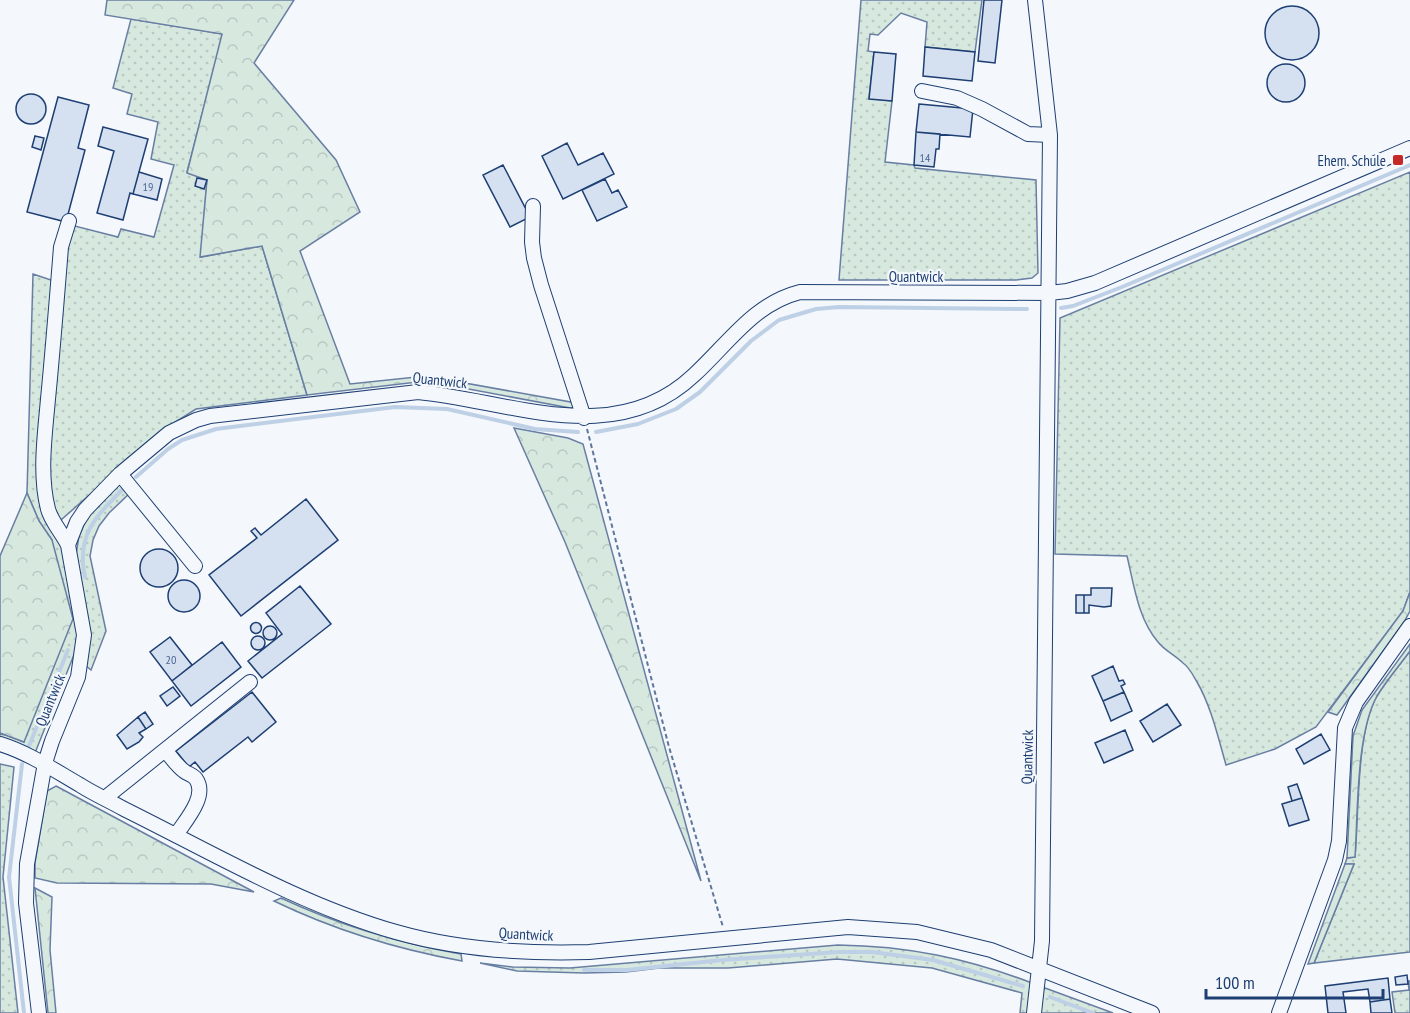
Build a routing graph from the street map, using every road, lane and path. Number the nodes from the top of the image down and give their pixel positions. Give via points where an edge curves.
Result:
1 (1035, 0) edge
2 (922, 91) dead end
3 (1050, 135) junction
4 (1410, 148) edge
5 (533, 206) dead end
6 (69, 220) dead end
7 (1049, 293) junction
8 (584, 418) junction
9 (120, 474) junction
10 (68, 545) junction
11 (195, 566) dead end
12 (1410, 626) edge
13 (250, 682) dead end
14 (0, 744) edge
15 (165, 750) junction
16 (45, 763) junction
17 (105, 798) junction
18 (176, 835) junction
19 (726, 939) junction
20 (1038, 969) junction
21 (39, 1013) edge
22 (1034, 1013) edge
23 (1152, 1013) edge
24 (1279, 1013) edge

1 - 3 street, Quantwick
2 - 3 street via 957,98 1028,134
3 - 7 street, Quantwick
4 - 7 street, Quantwick via 1095,283
5 - 8 street via 534,258
6 - 10 street via 61,247 44,448 47,507
7 - 8 street, Quantwick via 800,292 783,296 751,318 676,391 640,408
7 - 20 street, Quantwick via 1042,941
8 - 9 street, Quantwick via 438,394 397,393 196,420 169,433
8 - 19 path via 669,747
9 - 10 street, Quantwick via 76,522
9 - 11 street
10 - 16 street, Quantwick via 81,613 83,653 78,677
12 - 24 street via 1356,702 1345,728 1335,860
13 - 15 street
14 - 16 street, Quantwick
15 - 17 street
15 - 18 street via 198,786 194,806
16 - 17 street, Quantwick
16 - 21 street via 27,864 26,903
17 - 18 street, Quantwick
18 - 19 street, Quantwick via 331,910 397,932 455,945 549,953
19 - 20 street, Quantwick via 848,927 895,930 954,940
20 - 22 street, Quantwick
20 - 23 street, Quantwick

